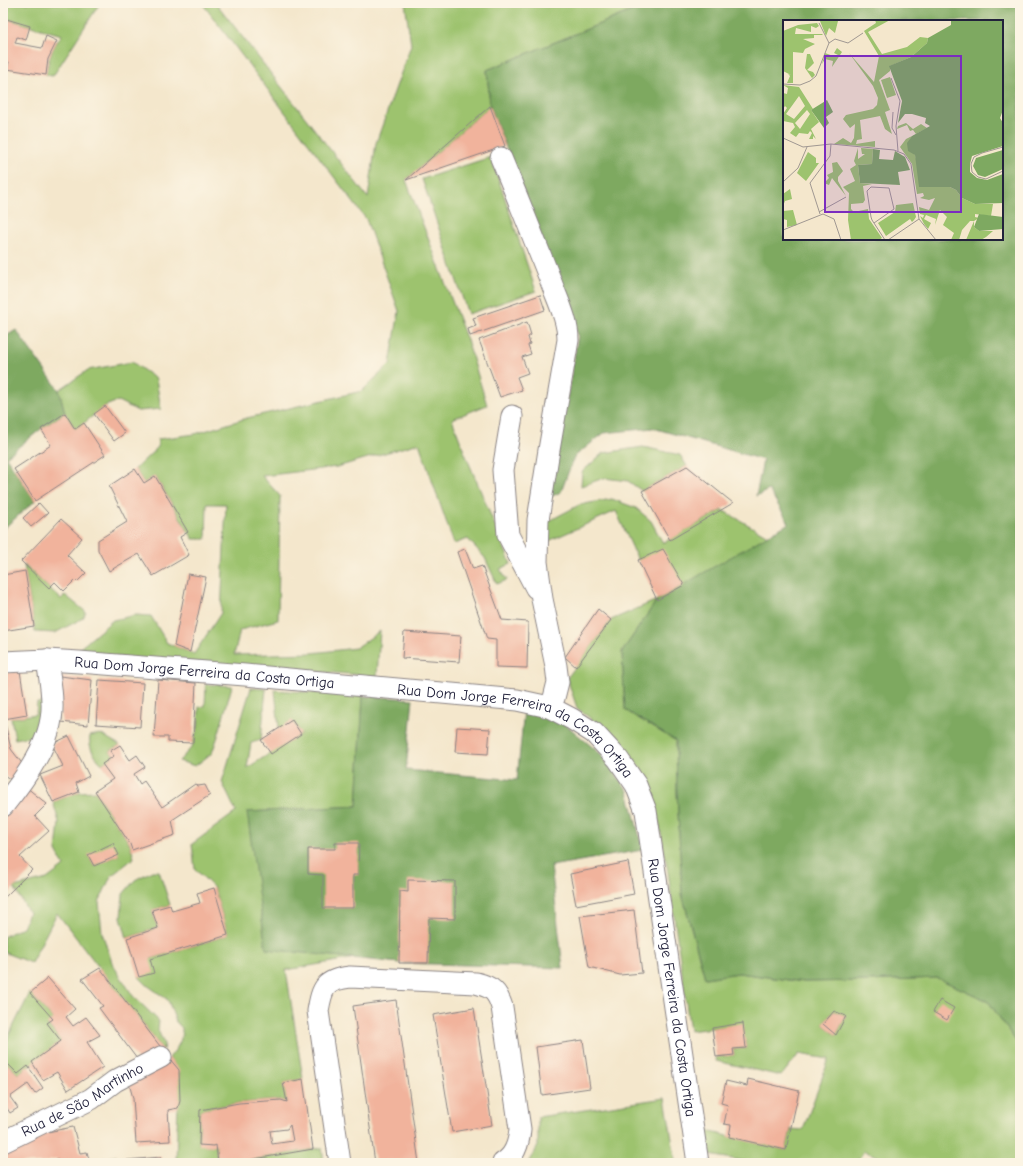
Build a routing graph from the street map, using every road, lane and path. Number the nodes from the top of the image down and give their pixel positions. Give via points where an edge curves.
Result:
1 (501, 158) dead end
2 (512, 416) dead end
3 (542, 599) junction
4 (47, 660) junction
5 (3, 662) edge
6 (549, 707) junction
7 (3, 806) edge
8 (161, 1057) dead end
9 (3, 1142) edge
10 (340, 1163) edge
11 (503, 1163) edge
12 (698, 1163) edge

1 - 3 street via 527,219 568,331 538,520 537,562
2 - 3 street via 503,470 508,535
3 - 6 street via 558,682
4 - 5 street, Rua Dom Jorge Ferreira da Costa Ortiga
4 - 6 street, Rua Dom Jorge Ferreira da Costa Ortiga via 484,696
4 - 7 street via 53,704 51,723 42,748 22,782
6 - 12 street, Rua Dom Jorge Ferreira da Costa Ortiga via 594,733 618,759 636,785 646,811
8 - 9 street, Rua de São Martinho via 115,1082 91,1099
10 - 11 street via 318,1011 320,996 326,985 336,979 350,976 476,983 494,990 502,1007 520,1129 517,1145

